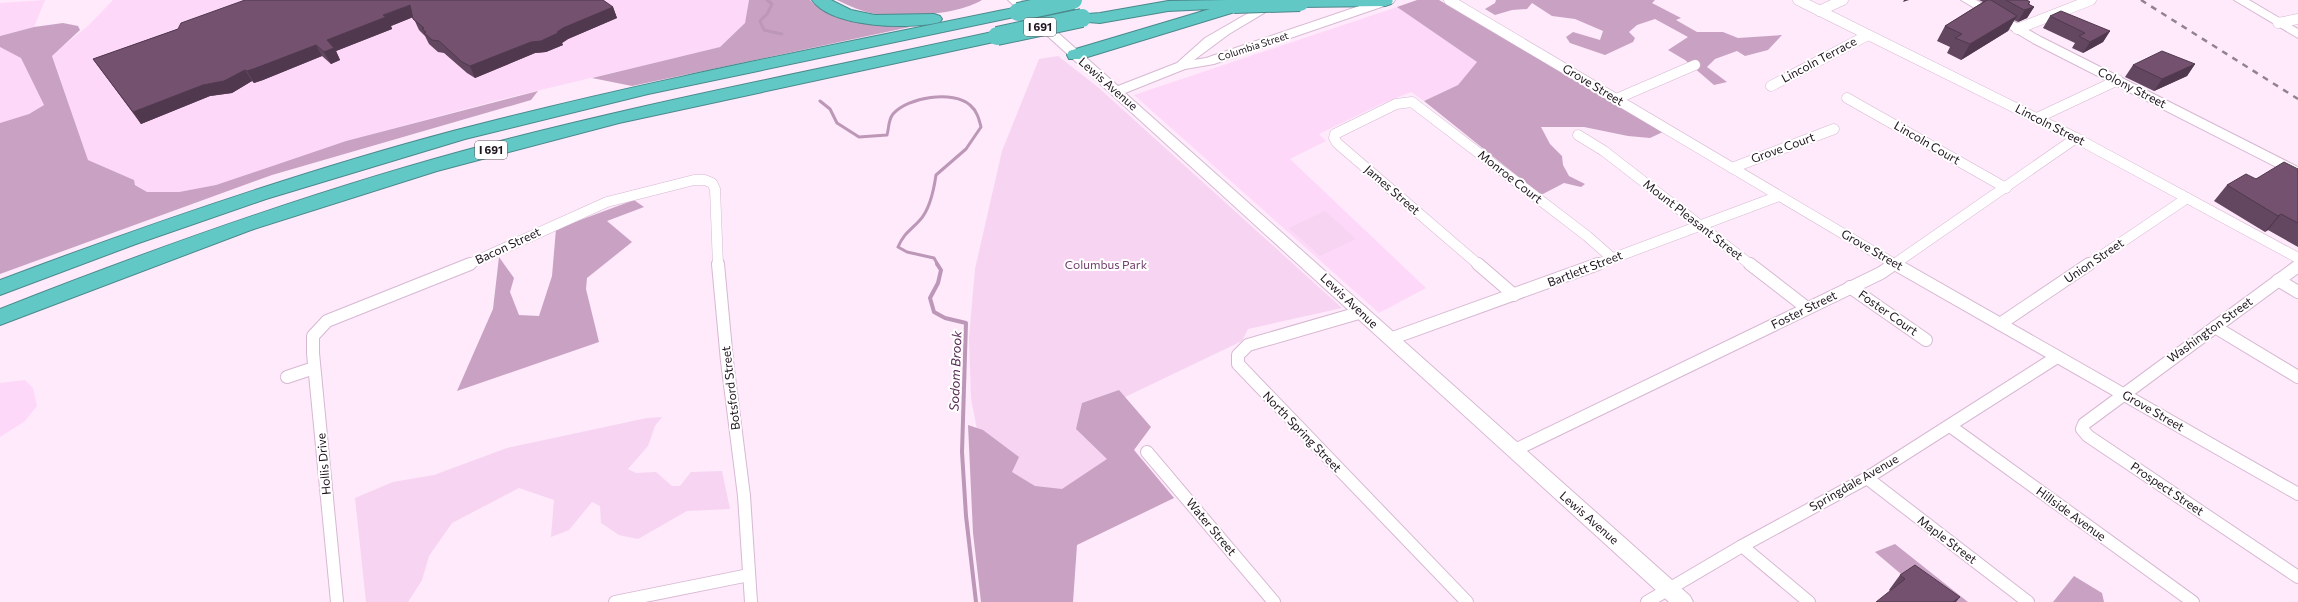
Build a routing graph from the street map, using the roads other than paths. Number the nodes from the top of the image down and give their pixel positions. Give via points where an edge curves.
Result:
1 (820, 0) edge
2 (1073, 0) edge
3 (1162, 0) edge
4 (1258, 0) edge
5 (1282, 0) edge
6 (1449, 0) edge
7 (1798, 0) edge
8 (1843, 0) edge
9 (1967, 0) edge
10 (2069, 0) edge
11 (2091, 0) edge
12 (2240, 0) edge
13 (1387, 1) edge
14 (2078, 5) junction
15 (1016, 6) edge
16 (1819, 11) junction
17 (978, 17) junction
18 (1087, 17) junction
19 (2298, 19) edge
20 (2278, 23) junction
21 (2017, 29) junction
22 (1868, 34) junction
23 (2298, 34) edge
24 (1075, 55) junction
25 (1695, 65) dead end
26 (1182, 66) junction
27 (2118, 80) junction
28 (1771, 86) dead end
29 (1117, 91) junction
30 (1847, 98) dead end
31 (1616, 99) junction
32 (1405, 102) joint
33 (2036, 118) junction
34 (1834, 129) dead end
35 (1578, 135) dead end
36 (2076, 138) junction
37 (1732, 168) junction
38 (2298, 174) edge
39 (705, 180) joint
40 (2006, 188) junction
41 (1779, 196) junction
42 (2187, 198) junction
43 (1700, 225) junction
44 (1612, 258) junction
45 (2298, 258) edge
46 (1895, 264) junction
47 (2298, 266) edge
48 (2278, 280) junction
49 (1850, 287) junction
50 (0, 288) edge
51 (2298, 292) edge
52 (1514, 296) junction
53 (1807, 308) junction
54 (1362, 312) junction
55 (0, 317) edge
56 (2000, 324) junction
57 (2215, 326) junction
58 (317, 328) joint
59 (1390, 339) junction
60 (1926, 340) dead end
61 (2057, 357) junction
62 (314, 368) junction
63 (287, 377) dead end
64 (2298, 377) edge
65 (2123, 394) junction
66 (1950, 426) junction
67 (1513, 451) junction
68 (1147, 452) dead end
69 (1867, 478) junction
70 (2298, 494) edge
71 (1742, 546) junction
72 (750, 575) junction
73 (2298, 577) edge
74 (1668, 588) junction
75 (337, 602) edge
76 (615, 602) edge
77 (751, 602) edge
78 (1274, 602) edge
79 (1467, 602) edge
80 (1647, 602) edge
81 (1683, 602) edge
82 (1809, 602) edge
83 (2028, 602) edge
84 (2193, 602) edge

1 - 17 highway via 843,12 880,19
2 - 15 highway, I 691, bridge
3 - 18 highway, I 691
4 - 24 highway
5 - 26 main road via 1240,23 1191,56
6 - 31 street, Grove Street
7 - 16 street, Lincoln Street
8 - 16 street
9 - 21 main road, Colony Street
10 - 14 street
11 - 14 street
12 - 20 main road
13 - 18 highway, bridge via 1168,6
13 - 26 main road, Columbia Street via 1209,61
14 - 21 street
15 - 17 highway, I 691
15 - 24 main road, Lewis Avenue
16 - 22 street, Lincoln Street
17 - 50 highway, I 691 via 602,100 462,135 221,207
18 - 55 highway, I 691, bridge via 632,115 440,164 255,221
19 - 20 street
20 - 23 main road
21 - 27 main road, Colony Street
22 - 28 street, Lincoln Terrace
22 - 33 street, Lincoln Street
24 - 29 main road, Lewis Avenue
25 - 31 street
26 - 29 main road, Columbia Street
27 - 33 street
27 - 38 main road, Colony Street
29 - 54 main road, Lewis Avenue
30 - 40 street, Lincoln Court
31 - 37 street, Grove Street
32 - 44 street, Monroe Court via 1419,106
32 - 52 street, James Street via 1339,130 1334,138
33 - 36 street, Lincoln Street
34 - 37 street, Grove Court
35 - 43 street, Mount Pleasant Street via 1604,151
36 - 40 street, Foster Street
36 - 42 street, Lincoln Street
37 - 41 street, Grove Street
39 - 58 street, Bacon Street via 683,182 607,202 469,264 327,321
39 - 72 street, Botsford Street via 712,183 716,198 716,240 723,320 744,496
40 - 46 street, Foster Street
41 - 43 street, Bartlett Street
41 - 46 street, Grove Street
42 - 45 street, Lincoln Street
42 - 56 street, Union Street
43 - 44 street, Bartlett Street
43 - 53 street, Mount Pleasant Street
44 - 52 street, Bartlett Street
46 - 49 street, Foster Street
46 - 56 street, Grove Street
47 - 48 street, Washington Street
48 - 51 street
48 - 57 street, Washington Street
49 - 53 street, Foster Street
49 - 60 street, Foster Court
52 - 59 street, Bartlett Street
53 - 67 street, Foster Street
54 - 59 main road, Lewis Avenue
54 - 79 street, North Spring Street via 1248,345 1237,354 1236,361
56 - 61 street, Grove Street
57 - 64 street
57 - 65 street, Washington Street
58 - 62 street, Hollis Drive via 312,336
59 - 67 main road, Lewis Avenue
61 - 65 street, Grove Street
61 - 66 street, Springdale Avenue
62 - 63 street
62 - 75 street, Hollis Drive
65 - 70 street, Grove Street
65 - 73 street, Prospect Street via 2084,424 2082,429 2088,436
66 - 69 street, Springdale Avenue
66 - 84 street, Hillside Avenue
67 - 74 main road, Lewis Avenue
68 - 78 street, Water Street
69 - 71 street, Springdale Avenue
69 - 83 street, Maple Street
71 - 74 street, Springdale Avenue
71 - 82 street
72 - 76 street
72 - 77 street, Botsford Street
74 - 80 street, Springdale Avenue
74 - 81 main road, Lewis Avenue

